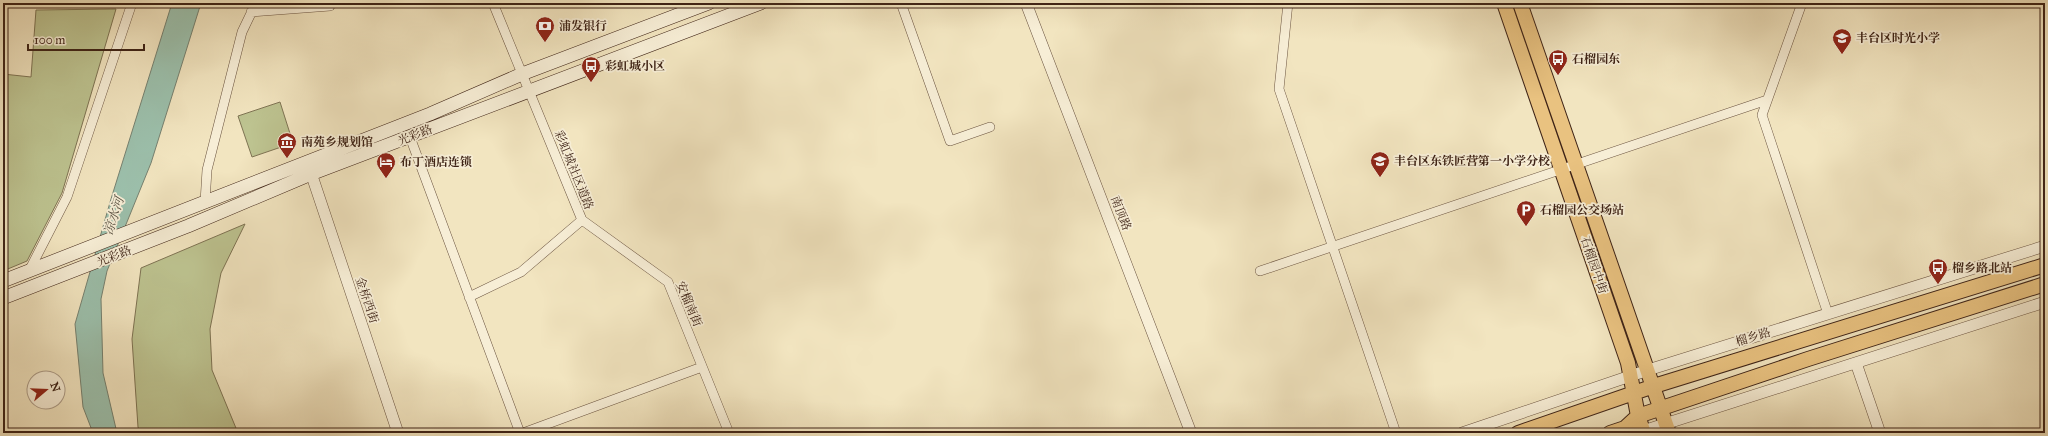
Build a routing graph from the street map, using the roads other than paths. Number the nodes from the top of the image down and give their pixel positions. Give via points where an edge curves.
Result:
1 (132, 3) edge
2 (256, 3) edge
3 (331, 3) edge
4 (493, 3) edge
5 (709, 3) edge
6 (761, 3) edge
7 (900, 3) edge
8 (1026, 3) edge
9 (1288, 3) edge
10 (1504, 3) edge
11 (1520, 3) edge
12 (1802, 3) edge
13 (251, 12) junction
14 (522, 74) junction
15 (529, 91) junction
16 (1768, 100) junction
17 (990, 127) dead end
18 (410, 137) junction
19 (306, 161) junction
20 (1577, 165) junction
21 (1562, 170) junction
22 (311, 174) junction
23 (204, 202) junction
24 (582, 220) junction
25 (2045, 246) edge
26 (1332, 247) junction
27 (2045, 265) edge
28 (29, 271) junction
29 (1260, 271) dead end
30 (3, 281) edge
31 (2045, 284) edge
32 (469, 297) junction
33 (3, 298) edge
34 (2045, 302) edge
35 (1828, 314) junction
36 (1856, 363) junction
37 (702, 368) junction
38 (1648, 370) junction
39 (1630, 376) junction
40 (1654, 386) junction
41 (1634, 393) junction
42 (1662, 408) junction
43 (1638, 416) junction
44 (1668, 428) edge
45 (1643, 432) edge
46 (398, 433) edge
47 (521, 433) edge
48 (729, 433) edge
49 (1191, 433) edge
50 (1396, 433) edge
51 (1462, 433) edge
52 (1518, 433) edge
53 (1610, 433) edge
54 (1880, 433) edge

1 - 28 street via 67,197
2 - 13 street
3 - 13 street via 330,6
4 - 14 street, 彩虹城社区道路
5 - 14 main road, 光彩路
6 - 15 main road, 光彩路
7 - 17 street via 950,141
8 - 49 street, 南顶路
9 - 26 street via 1279,89
10 - 21 main road, 石榴园中街
11 - 20 main road, 石榴园中街
12 - 16 street
13 - 23 street via 242,32 207,170
14 - 15 street, 彩虹城社区道路
14 - 19 main road, 光彩路 via 430,114
15 - 18 main road, 光彩路
15 - 24 street, 彩虹城社区道路
16 - 20 street
16 - 35 street via 1762,115
18 - 22 main road, 光彩路
18 - 32 street
19 - 22 street, 金桥西街
19 - 23 main road, 光彩路
20 - 21 street
20 - 38 main road, 石榴园中街
21 - 26 street
21 - 39 main road, 石榴园中街 via 1628,363
22 - 33 main road, 光彩路 via 188,226
22 - 46 street, 金桥西街
23 - 28 main road, 光彩路
24 - 32 street, 彩虹城社区道路 via 521,272
24 - 37 street, 安榴南街 via 668,282
25 - 35 street, 榴乡路
26 - 29 street
26 - 50 street
27 - 40 main road, 榴乡路
28 - 30 main road, 光彩路
31 - 42 main road
32 - 47 street
34 - 36 street
35 - 38 street, 榴乡路
36 - 44 street
36 - 54 street
37 - 47 street
37 - 48 street, 安榴南街
38 - 39 street, 榴乡路
38 - 40 main road, 石榴园中街
39 - 41 main road, 石榴园中街
39 - 51 street, 榴乡路
40 - 41 main road, 榴乡路
40 - 42 main road, 石榴园中街
41 - 43 main road, 石榴园中街
41 - 52 main road, 榴乡路
42 - 43 main road
42 - 44 main road, 石榴园中街
43 - 45 main road, 石榴园中街
43 - 53 main road via 1625,428
44 - 45 street

